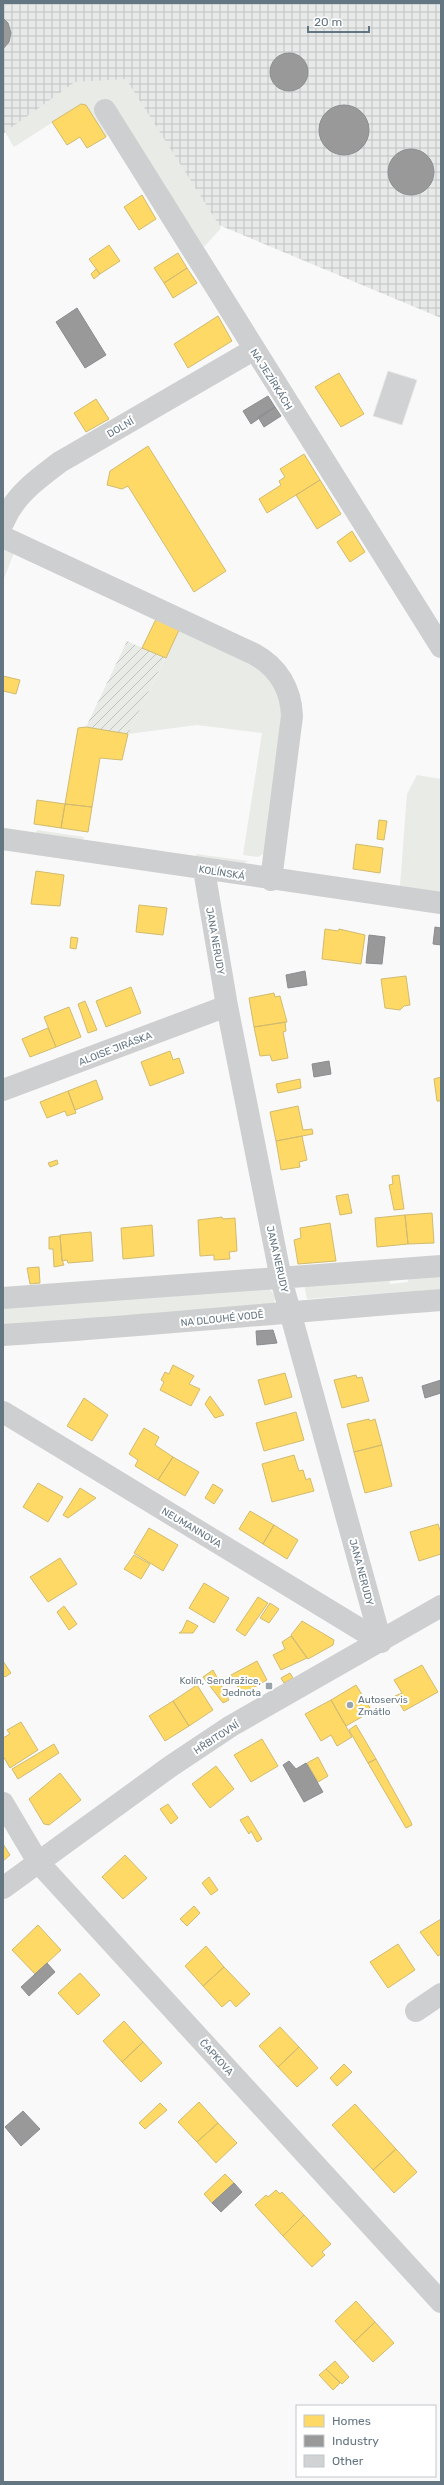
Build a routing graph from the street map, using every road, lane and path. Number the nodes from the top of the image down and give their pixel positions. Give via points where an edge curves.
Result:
1 (105, 110) dead end
2 (253, 350) junction
3 (3, 523) edge
4 (3, 537) edge
5 (441, 647) edge
6 (3, 839) edge
7 (204, 870) junction
8 (271, 880) junction
9 (441, 903) edge
10 (227, 1006) junction
11 (3, 1090) edge
12 (441, 1266) edge
13 (280, 1279) junction
14 (3, 1298) edge
15 (441, 1300) edge
16 (291, 1312) junction
17 (3, 1335) edge
18 (3, 1412) edge
19 (441, 1606) edge
20 (381, 1642) junction
21 (3, 1803) edge
22 (38, 1862) junction
23 (3, 1888) edge
24 (441, 1994) edge
25 (416, 2011) dead end
26 (441, 2302) edge

1 - 2 street, NA JEZÍRKÁCH
2 - 3 street, DOLNÍ via 60,462 32,483 9,507
2 - 5 street, NA JEZÍRKÁCH
4 - 8 street via 254,654 275,668 290,697 292,716
6 - 7 street, KOLÍNSKÁ
7 - 8 street, KOLÍNSKÁ
7 - 10 street, JANA NERUDY
8 - 9 street, KOLÍNSKÁ
10 - 11 street, ALOISE JIRÁSKA
10 - 13 street, JANA NERUDY
12 - 13 street
13 - 14 street
13 - 16 street, JANA NERUDY
15 - 16 street, NA DLOUHÉ VODĚ
16 - 17 street, NA DLOUHÉ VODĚ via 131,1327
16 - 20 street, JANA NERUDY
18 - 20 street, NEUMANNOVA
19 - 20 street, HŘBITOVNÍ
20 - 22 street, HŘBITOVNÍ via 231,1726
21 - 22 street, ČAPKOVA
22 - 23 street, HŘBITOVNÍ
22 - 26 street, ČAPKOVA
24 - 25 street

